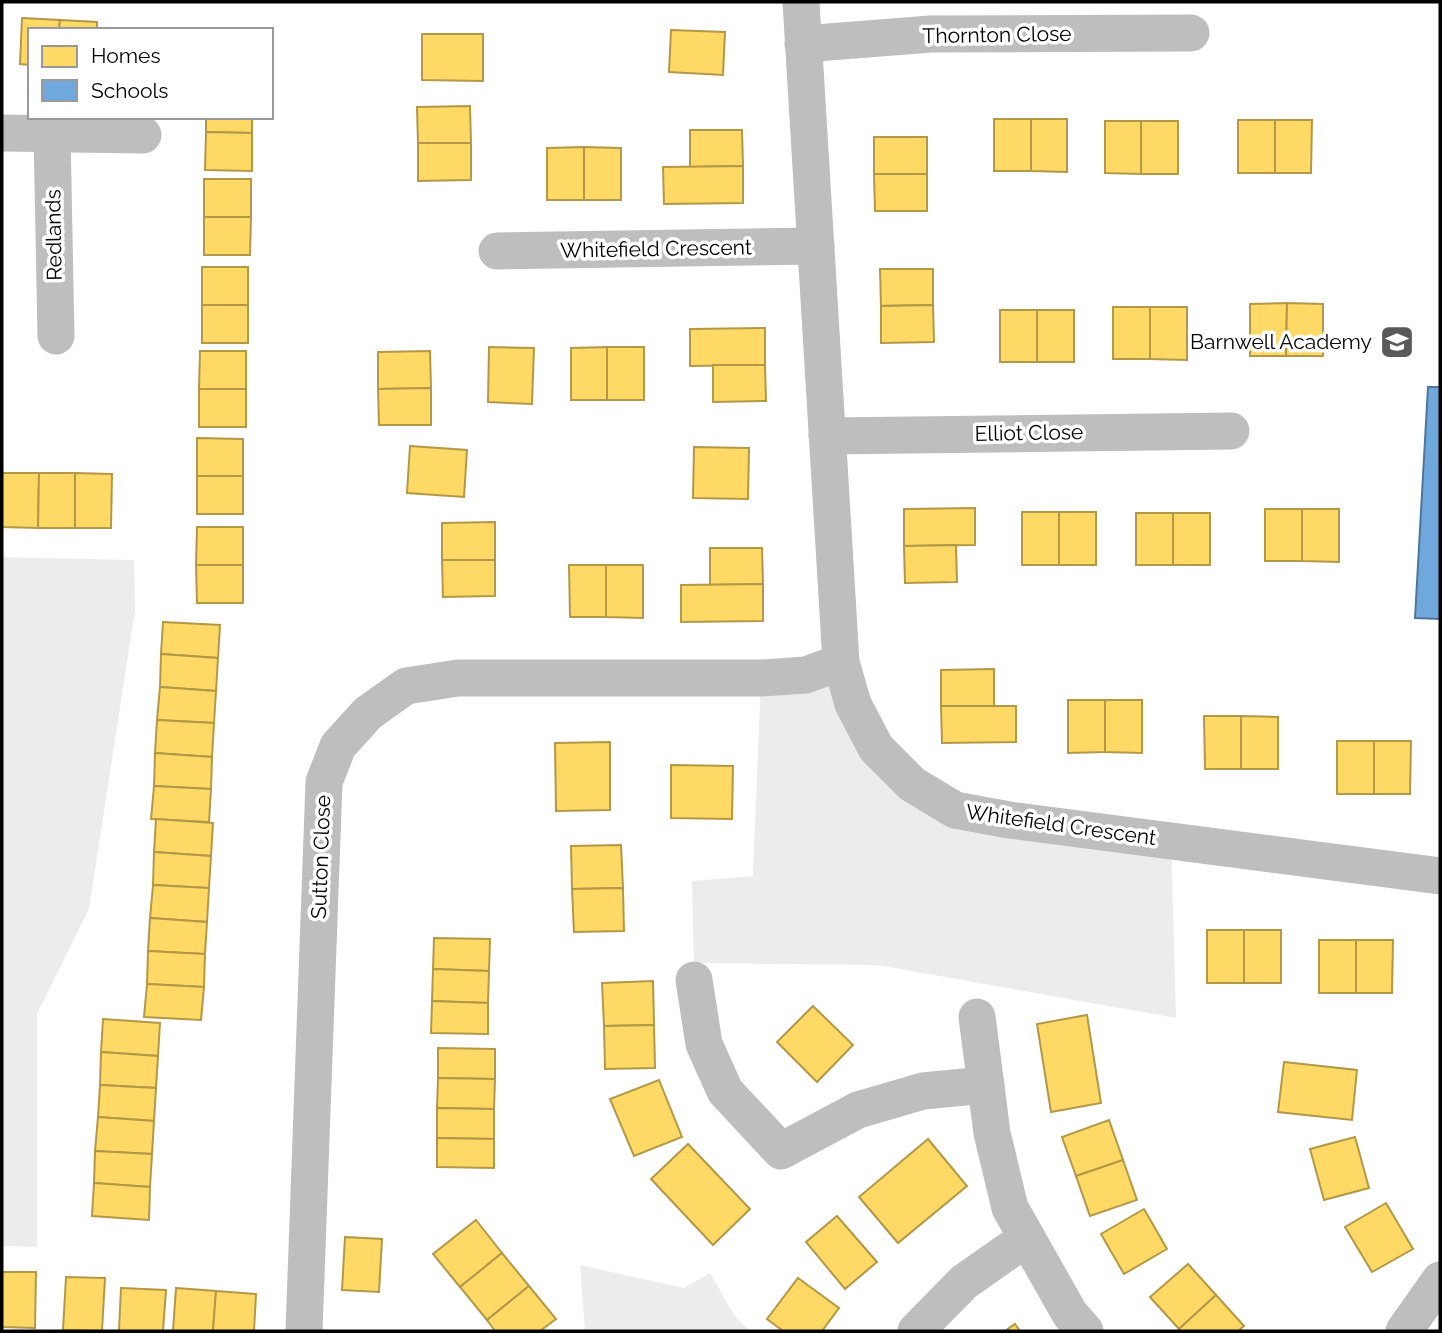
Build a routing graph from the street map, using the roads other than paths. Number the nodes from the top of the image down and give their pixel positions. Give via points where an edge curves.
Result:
1 (801, 2) edge
2 (1191, 33) dead end
3 (803, 44) junction
4 (2, 133) edge
5 (52, 133) junction
6 (143, 135) dead end
7 (816, 246) junction
8 (497, 251) dead end
9 (56, 336) dead end
10 (1231, 430) dead end
11 (827, 436) junction
12 (841, 662) junction
13 (1440, 876) edge
14 (694, 980) dead end
15 (977, 1017) dead end
16 (986, 1085) junction
17 (1027, 1238) junction
18 (1440, 1280) edge
19 (304, 1331) edge
20 (916, 1331) edge
21 (1085, 1331) edge
22 (1404, 1331) edge

1 - 3 street, Whitefield Crescent
2 - 3 street, Thornton Close via 931,34
3 - 7 street, Whitefield Crescent
4 - 5 street
5 - 6 street
5 - 9 street, Redlands
7 - 8 street, Whitefield Crescent
7 - 11 street, Whitefield Crescent
10 - 11 street, Elliot Close
11 - 12 street, Whitefield Crescent
12 - 13 street, Whitefield Crescent via 853,704 876,748 912,784 956,810
12 - 19 street, Sutton Close via 806,675 761,678 458,678 406,686 368,713 338,746 324,782
14 - 16 street via 704,1044 724,1091 781,1152 858,1110 923,1091
15 - 16 street
16 - 17 street via 1010,1208
17 - 20 street via 964,1282
17 - 21 street via 1070,1314
18 - 22 street

